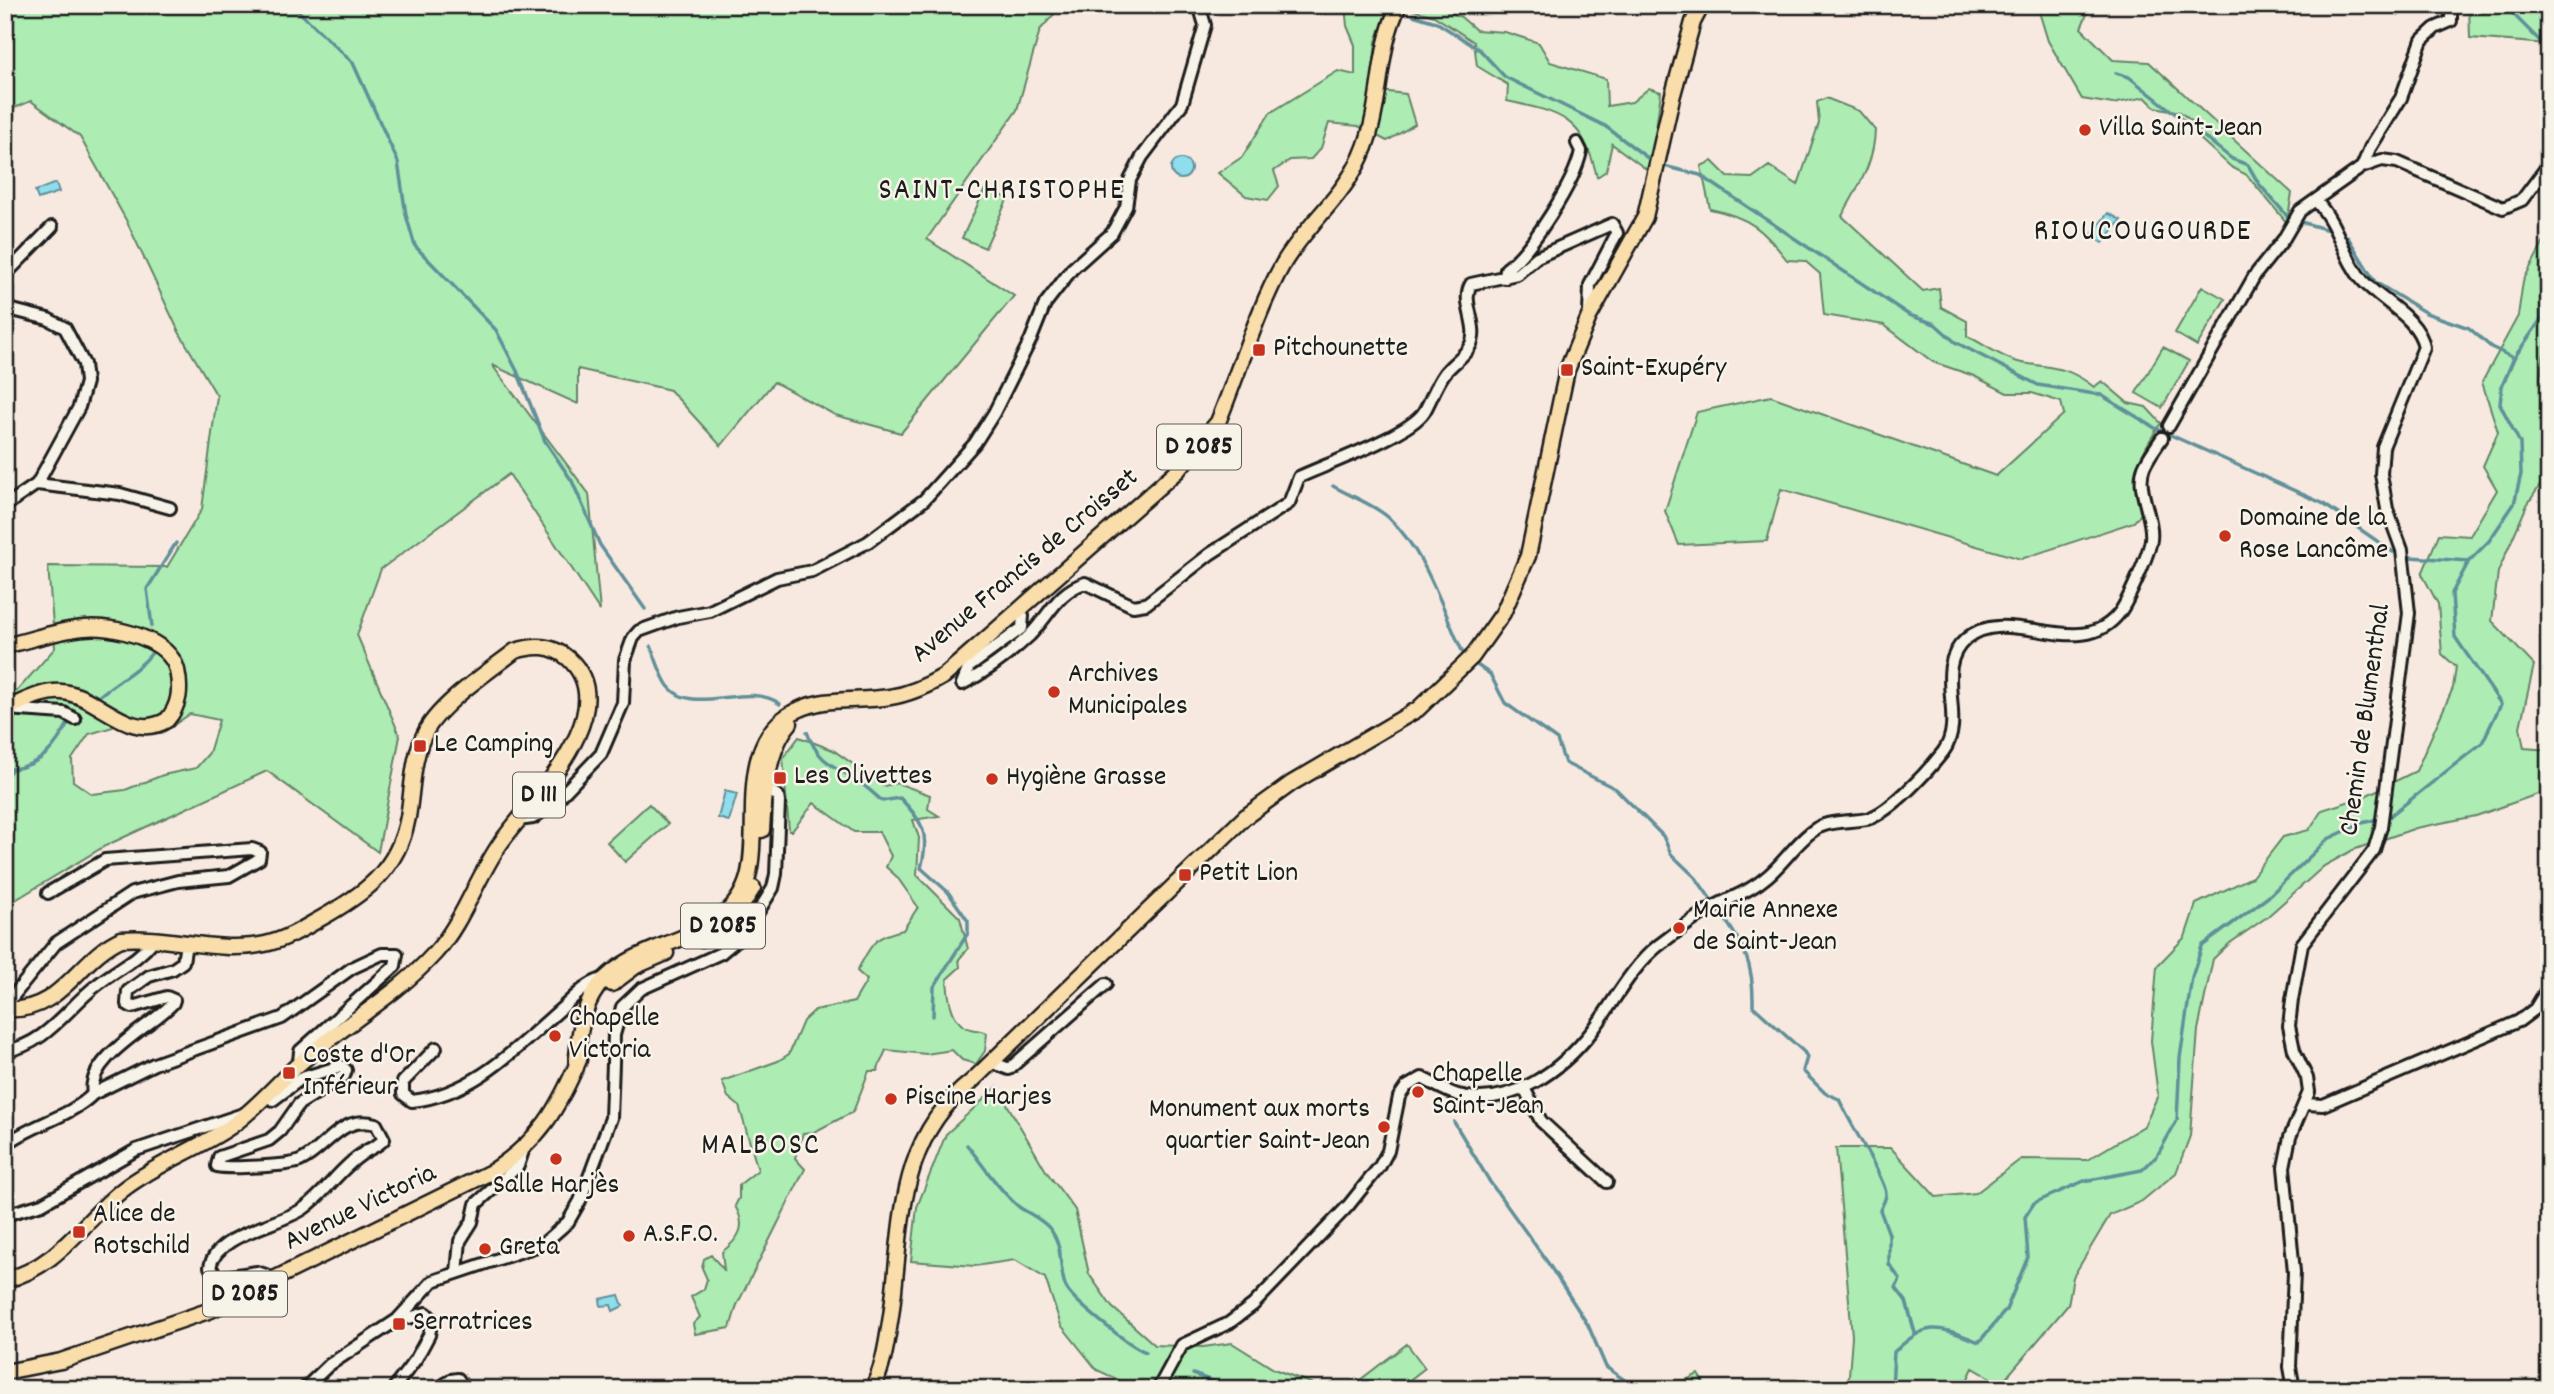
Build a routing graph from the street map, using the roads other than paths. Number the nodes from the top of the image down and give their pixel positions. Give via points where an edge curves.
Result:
1 (1199, 5) edge
2 (1399, 5) edge
3 (1702, 5) edge
4 (2451, 5) edge
5 (1577, 143) dead end
6 (2549, 164) edge
7 (2362, 167) junction
8 (2316, 201) junction
9 (52, 227) dead end
10 (5, 275) edge
11 (1505, 278) junction
12 (5, 308) edge
13 (1589, 317) junction
14 (2169, 426) dead end
15 (2162, 438) dead end
16 (37, 484) junction
17 (5, 506) edge
18 (170, 508) dead end
19 (1019, 610) junction
20 (5, 646) edge
21 (5, 709) edge
22 (800, 709) junction
23 (75, 719) dead end
24 (761, 786) junction
25 (518, 820) junction
26 (48, 893) dead end
27 (153, 941) junction
28 (187, 944) junction
29 (606, 978) junction
30 (1106, 984) dead end
31 (2549, 986) edge
32 (5, 1008) edge
33 (436, 1048) dead end
34 (5, 1051) edge
35 (991, 1062) junction
36 (299, 1063) junction
37 (576, 1068) junction
38 (1524, 1088) junction
39 (93, 1094) junction
40 (266, 1096) junction
41 (2307, 1104) junction
42 (249, 1113) junction
43 (5, 1145) edge
44 (524, 1148) junction
45 (1607, 1182) dead end
46 (5, 1215) edge
47 (457, 1272) junction
48 (5, 1280) edge
49 (270, 1282) junction
50 (402, 1314) junction
51 (5, 1372) edge
52 (304, 1389) edge
53 (393, 1389) edge
54 (438, 1389) edge
55 (465, 1389) edge
56 (872, 1389) edge
57 (1158, 1389) edge
58 (2294, 1389) edge

1 - 25 street via 1205,25 1182,104 1142,157 1112,233 1072,269 1045,304 975,443 924,500 868,542 812,571 777,578 710,611 639,631 625,660 623,703 601,754 556,801 533,818
2 - 19 main road, Avenue Francis de Croisset / D 2085 via 1386,37 1375,116 1357,165 1282,266 1217,422 1178,470
3 - 13 main road via 1672,98 1645,217
4 - 7 street via 2451,21 2422,40 2401,98
5 - 11 street via 1581,151 1571,178 1535,239 1506,269
6 - 7 street via 2522,200 2504,208 2397,162 2382,160
7 - 8 street
8 - 14 street via 2300,211 2255,275
8 - 41 street, Chemin de Blumenthal via 2330,216 2360,278 2415,325 2424,347 2383,447 2381,474 2387,509 2402,550 2409,613 2381,827 2374,850 2302,944 2289,1026 2294,1050 2308,1078
9 - 10 street
11 - 13 street via 1537,257 1612,224 1617,233 1590,285
11 - 19 street via 1471,284 1466,293 1473,336 1469,347 1450,365 1423,413 1406,429 1299,477 1289,503 1210,554 1146,604 1133,606 1086,583 1074,586 1058,598 1031,634 982,675 962,684 968,667 1021,628
12 - 16 street via 65,328 85,373 79,407
13 - 35 main road via 1567,370 1528,556 1519,582 1472,657 1418,709 1292,783 1245,817
15 - 38 street via 2143,469 2152,538 2119,613 2102,627 2083,634 2004,628 1984,630 1966,639 1955,652 1949,672 1952,715 1944,750 1889,808 1871,818 1817,829 1765,879 1709,909 1657,946 1562,1063
16 - 17 street
16 - 18 street via 120,494
19 - 22 main road, Avenue Francis de Croisset / D 2085 via 944,676 924,687 889,698 825,700
20 - 21 main road via 82,628 100,627 137,637 162,647 175,664 179,696 167,720 150,727 124,722 78,694 59,691
21 - 23 street via 64,713
22 - 24 main road, D 2085 via 781,738
22 - 24 main road, Avenue Francis de Croisset / D 2085 via 775,727 761,753
24 - 29 main road, Avenue Victoria / D 2085 via 754,804 747,879 730,906 706,927 639,953
24 - 37 main road, Avenue Victoria / D 2085 via 757,875 743,906 705,938 653,958 614,981 598,1001
24 - 47 street via 778,796 779,802 773,888 763,909 733,945 641,989 622,1007 614,1035 611,1118 568,1222 543,1244
25 - 28 main road, D 111 via 567,758 583,710 584,689 578,669 563,653 538,646 514,651 429,726 416,757 395,858 372,886 277,942
25 - 36 main road, D 111 via 436,952
26 - 32 street via 105,860 260,852 253,863 229,876 178,881 132,893 56,943
27 - 28 main road, D 111
27 - 32 main road, D 111 via 131,938 114,942 53,999 28,1008
27 - 34 street via 139,959 97,985 46,1033
28 - 39 street via 183,962 128,991 127,1004 132,1007 167,997 174,1000 125,1041 96,1073
29 - 33 street via 586,986 491,1071 462,1088 412,1101 403,1094 403,1082
29 - 37 main road, Avenue Victoria / D 2085 via 586,1012
30 - 35 street via 1009,1069
31 - 41 street via 2535,1009 2519,1021 2323,1105
35 - 56 main road via 937,1132 907,1196 887,1343
36 - 39 street via 300,1051 395,966 397,954 382,954 352,968 282,1018 154,1064
36 - 40 main road, D 111
37 - 44 main road, Avenue Victoria / D 2085 via 552,1118
38 - 45 street via 1541,1121
38 - 57 street via 1477,1098 1456,1095 1422,1078 1406,1087 1399,1097 1388,1151 1348,1206 1253,1305 1229,1323 1182,1345
39 - 43 street via 78,1107
40 - 42 main road, D 111
40 - 49 street via 273,1100 313,1074 341,1066 346,1070 344,1076 299,1104 269,1140 219,1157 217,1166 299,1161 336,1131 361,1121 376,1124 384,1136 383,1142 353,1160 300,1211 229,1242 213,1254 210,1267 218,1279 257,1272
41 - 58 street via 2290,1138 2284,1167 2294,1272 2290,1367
42 - 46 street via 136,1150 41,1204
42 - 48 main road, D 111 via 125,1188 46,1262
44 - 47 street via 519,1166 476,1204 460,1241
44 - 49 main road, Avenue Victoria / D 2085 via 471,1182
47 - 50 street via 433,1281
49 - 51 main road, Avenue Victoria / D 2085 via 172,1325 61,1361
50 - 52 street via 329,1365
50 - 53 street via 409,1318 426,1313 432,1319 416,1359
54 - 55 street via 451,1380 458,1380

